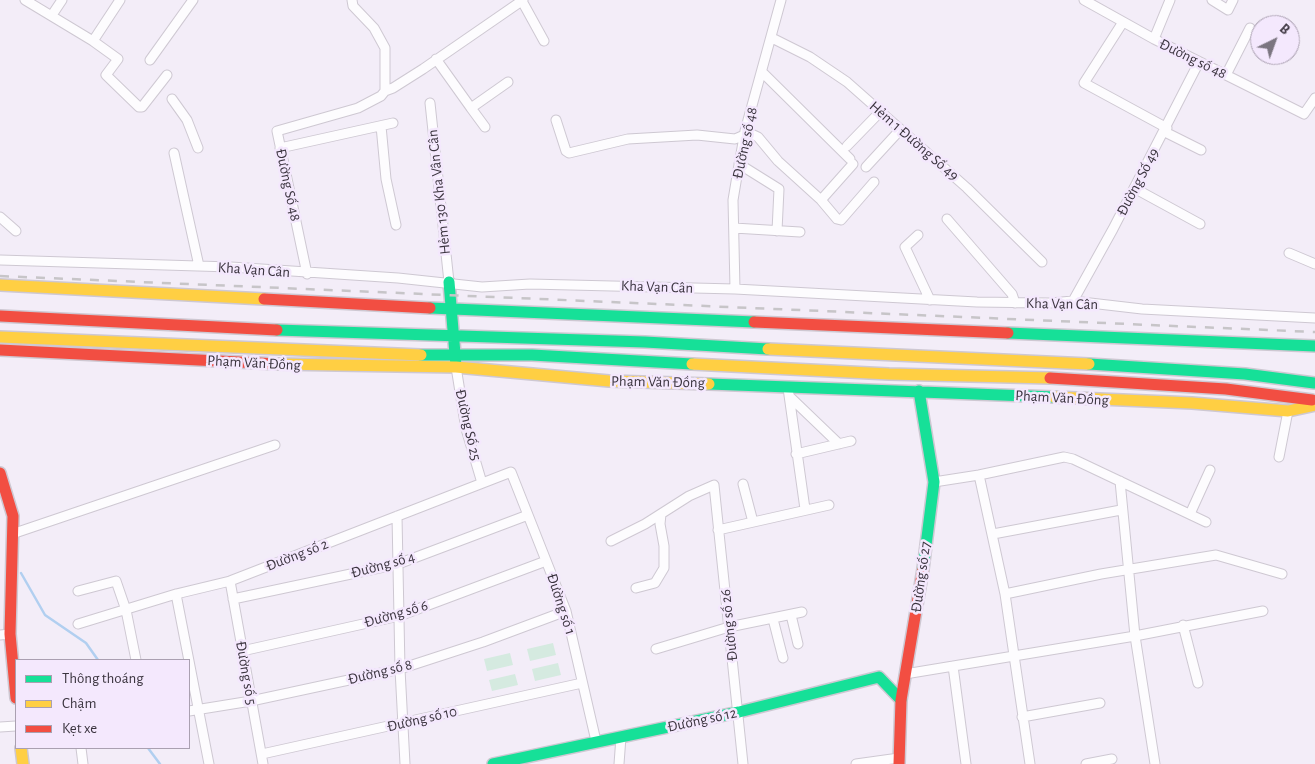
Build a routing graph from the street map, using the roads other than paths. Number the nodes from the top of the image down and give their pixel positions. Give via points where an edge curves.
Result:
1 (25, 0) edge
2 (62, 0) edge
3 (120, 0) edge
4 (193, 0) edge
5 (352, 0) edge
6 (782, 0) edge
7 (1084, 0) edge
8 (1170, 0) edge
9 (1212, 0) edge
10 (1233, 0) edge
11 (523, 1) edge
12 (52, 16) junction
13 (1123, 22) junction
14 (1250, 28) dead end
15 (772, 38) junction
16 (1154, 40) junction
17 (93, 41) junction
18 (544, 41) dead end
19 (436, 59) junction
20 (150, 60) dead end
21 (1199, 62) junction
22 (762, 72) junction
23 (167, 75) dead end
24 (1226, 75) junction
25 (508, 82) dead end
26 (389, 89) junction
27 (1315, 98) edge
28 (172, 99) dead end
29 (430, 103) dead end
30 (471, 108) junction
31 (880, 112) junction
32 (556, 120) dead end
33 (393, 123) dead end
34 (381, 126) junction
35 (485, 127) dead end
36 (900, 130) junction
37 (1166, 130) junction
38 (745, 133) junction
39 (847, 146) dead end
40 (198, 148) dead end
41 (280, 148) junction
42 (1202, 150) dead end
43 (174, 153) dead end
44 (739, 164) junction
45 (866, 168) dead end
46 (874, 182) dead end
47 (1134, 188) junction
48 (821, 200) junction
49 (0, 217) edge
50 (947, 218) dead end
51 (1200, 224) dead end
52 (396, 225) dead end
53 (734, 228) junction
54 (16, 231) dead end
55 (777, 231) junction
56 (800, 232) dead end
57 (918, 235) dead end
58 (1289, 253) dead end
59 (0, 260) edge
60 (1042, 262) dead end
61 (1315, 264) edge
62 (199, 266) junction
63 (307, 274) junction
64 (449, 282) junction
65 (0, 285) edge
66 (735, 289) junction
67 (930, 300) junction
68 (1073, 301) junction
69 (1015, 302) junction
70 (450, 309) junction
71 (0, 316) edge
72 (1315, 318) edge
73 (453, 336) junction
74 (0, 337) edge
75 (1315, 346) edge
76 (0, 350) edge
77 (454, 355) junction
78 (456, 367) junction
79 (1314, 382) edge
80 (919, 391) junction
81 (788, 392) junction
82 (1314, 403) edge
83 (1288, 411) junction
84 (851, 440) dead end
85 (839, 444) junction
86 (275, 445) dead end
87 (796, 454) junction
88 (1280, 457) dead end
89 (1210, 470) dead end
90 (511, 472) joint
91 (979, 476) junction
92 (1, 481) edge
93 (934, 482) junction
94 (1120, 482) junction
95 (482, 483) junction
96 (743, 484) dead end
97 (829, 505) dead end
98 (805, 509) junction
99 (1121, 510) junction
100 (661, 514) junction
101 (1190, 514) junction
102 (528, 515) junction
103 (397, 516) junction
104 (753, 522) junction
105 (1206, 522) dead end
106 (718, 530) junction
107 (12, 534) junction
108 (993, 534) junction
109 (611, 541) dead end
110 (546, 560) junction
111 (398, 564) junction
112 (1129, 570) junction
113 (1282, 574) dead end
114 (230, 581) junction
115 (636, 588) dead end
116 (78, 591) dead end
117 (176, 594) junction
118 (1004, 594) junction
119 (233, 599) junction
120 (126, 610) junction
121 (566, 611) junction
122 (1263, 611) dead end
123 (802, 612) dead end
124 (791, 615) junction
125 (399, 616) junction
126 (773, 619) junction
127 (78, 624) dead end
128 (1183, 625) junction
129 (728, 627) junction
130 (5, 635) edge
131 (1135, 636) junction
132 (798, 644) dead end
133 (656, 649) dead end
134 (242, 651) junction
135 (1013, 656) junction
136 (783, 658) dead end
137 (136, 659) edge
138 (189, 659) edge
139 (190, 664) edge
140 (953, 666) junction
141 (400, 669) junction
142 (905, 674) junction
143 (582, 683) junction
144 (1198, 683) dead end
145 (15, 692) edge
146 (901, 700) junction
147 (251, 701) junction
148 (1100, 703) dead end
149 (199, 709) junction
150 (190, 711) edge
151 (739, 712) junction
152 (1022, 717) junction
153 (403, 724) junction
154 (0, 726) edge
155 (15, 726) edge
156 (621, 737) junction
157 (596, 741) junction
158 (21, 749) edge
159 (81, 749) edge
160 (262, 754) junction
161 (1112, 759) dead end
162 (899, 761) edge
163 (22, 764) edge
164 (82, 764) edge
165 (209, 764) edge
166 (263, 764) edge
167 (405, 764) edge
168 (493, 764) edge
169 (619, 764) edge
170 (743, 764) edge
171 (856, 764) edge
172 (966, 764) edge
173 (1030, 764) edge
174 (1086, 764) edge
175 (1154, 764) edge

1 - 12 street
2 - 12 street
3 - 17 street
4 - 20 street
5 - 26 street via 353,6 374,28 385,48
6 - 15 street, Đường số 48
7 - 13 street, Đường số 48
8 - 16 street
9 - 10 street via 1228,10
11 - 18 street
11 - 19 street
12 - 17 street
13 - 16 street, Đường số 48
13 - 37 street via 1084,83
14 - 24 street
15 - 22 street, Đường số 48
15 - 31 street, Hẻm 1 Đường Số 49 via 810,57 847,82
16 - 21 street, Đường số 48
17 - 23 street via 118,59 106,75 142,107
19 - 26 street
19 - 30 street
21 - 24 street, Đường số 48
21 - 37 street, Đường Số 49
22 - 38 street, Đường số 48
22 - 48 street via 851,162
24 - 27 street, Đường số 48 via 1304,114
25 - 30 street
26 - 41 street, Đường Số 48 via 358,108 277,132
28 - 40 street via 187,120
29 - 64 street, Hẻm 130 Kha Vân Cân
30 - 35 street
31 - 36 street, Hẻm 1 Đường Số 49
31 - 39 street
32 - 38 street via 569,153 628,139 698,135 735,139
33 - 34 street
34 - 41 street
34 - 52 street via 386,179
36 - 45 street
36 - 60 street, Hẻm 1 Đường Số 49 via 967,188
37 - 42 street
37 - 47 street, Đường Số 49
38 - 44 street, Đường số 48
38 - 48 street via 758,137 778,161
41 - 63 street, Đường Số 48
43 - 62 street
44 - 53 street, Đường số 48 via 733,200
44 - 55 street via 779,189
46 - 48 street via 841,220 832,215
47 - 51 street
47 - 68 street, Đường Số 49
49 - 54 street
50 - 69 street via 1012,294
53 - 55 street
53 - 66 street, Đường số 48
55 - 56 street
57 - 67 street via 905,247
58 - 61 street
59 - 62 street, Kha Vạn Cân
62 - 63 street, Kha Vạn Cân
63 - 64 street, Kha Vạn Cân
64 - 66 street, Kha Vạn Cân via 482,287 530,284
64 - 70 main road
65 - 70 main road
66 - 67 street, Kha Vạn Cân
67 - 69 street, Kha Vạn Cân
68 - 69 street, Kha Vạn Cân
68 - 72 street, Kha Vạn Cân via 1142,309
70 - 73 main road
70 - 75 main road
71 - 73 main road
73 - 77 main road
73 - 79 main road via 1159,367
74 - 77 main road, Phạm Văn Đồng
76 - 78 main road, Phạm Văn Đồng via 298,365
77 - 78 main road
77 - 82 main road, Phạm Văn Đồng via 532,355 889,374 1044,378 1226,389
78 - 81 main road, Phạm Văn Đồng
78 - 95 street, Đường Số 25 via 466,429
79 - 82 main road via 1311,390
80 - 81 main road, Phạm Văn Đồng
80 - 83 main road, Phạm Văn Đồng via 1192,403
80 - 93 main road, Đường số 27
81 - 85 street
81 - 87 street
82 - 83 main road, Phạm Văn Đồng
83 - 88 street
84 - 85 street
85 - 87 street
86 - 107 street
87 - 98 street
89 - 101 street
90 - 95 street, Đường số 2
90 - 102 street, Đường số 1
91 - 93 street
91 - 94 street via 1064,458 1073,459
91 - 108 street
92 - 107 main road via 13,516
93 - 142 main road, Đường số 27 via 920,593
94 - 99 street
94 - 101 street
95 - 103 street, Đường số 2
96 - 104 street
97 - 98 street
98 - 104 street
99 - 108 street
99 - 112 street
100 - 106 street, Đường số 26 via 714,485
100 - 109 street
100 - 115 street via 664,568 655,583
101 - 105 street
102 - 110 street, Đường số 1
102 - 111 street, Đường số 4
103 - 111 street
103 - 114 street, Đường số 2
104 - 106 street
106 - 129 street, Đường số 26
107 - 130 main road
108 - 118 street
110 - 121 street, Đường số 1
110 - 125 street, Đường số 6
111 - 119 street, Đường số 4
111 - 125 street
112 - 113 street via 1216,555
112 - 118 street
112 - 131 street
114 - 117 street, Đường số 2
114 - 119 street, Đường số 5
116 - 120 street via 114,580
117 - 120 street, Đường số 2
117 - 138 street
118 - 135 street
119 - 134 street, Đường số 5
120 - 127 street, Đường số 2
120 - 137 street
121 - 141 street, Đường số 8
121 - 143 street, Đường số 1
122 - 128 street
123 - 124 street
124 - 126 street
124 - 132 street
125 - 134 street, Đường số 6
125 - 141 street
126 - 129 street
126 - 136 street
128 - 131 street
128 - 144 street
129 - 133 street
129 - 151 street, Đường số 26
130 - 145 main road
131 - 135 street
131 - 175 street
134 - 147 street, Đường số 5
135 - 140 street
135 - 152 street
139 - 149 street
140 - 142 street
140 - 172 street
141 - 147 street, Đường số 8
141 - 153 street
142 - 146 main road, Đường số 27
143 - 153 street, Đường số 10
143 - 157 street, Đường số 1
146 - 151 main road, Đường số 12 via 879,677
146 - 162 main road, Đường số 27
147 - 149 street, Đường số 8
147 - 160 street, Đường số 5
148 - 152 street
149 - 150 street, Đường số 8
149 - 165 street
151 - 156 main road, Đường số 12
151 - 170 street, Đường số 26
152 - 173 street
153 - 160 street, Đường số 10
153 - 167 street
154 - 155 street
156 - 157 main road, Đường số 12
156 - 169 street
157 - 168 main road, Đường số 12
158 - 163 main road
159 - 164 street
160 - 166 street, Đường số 5
161 - 174 street
162 - 171 street

